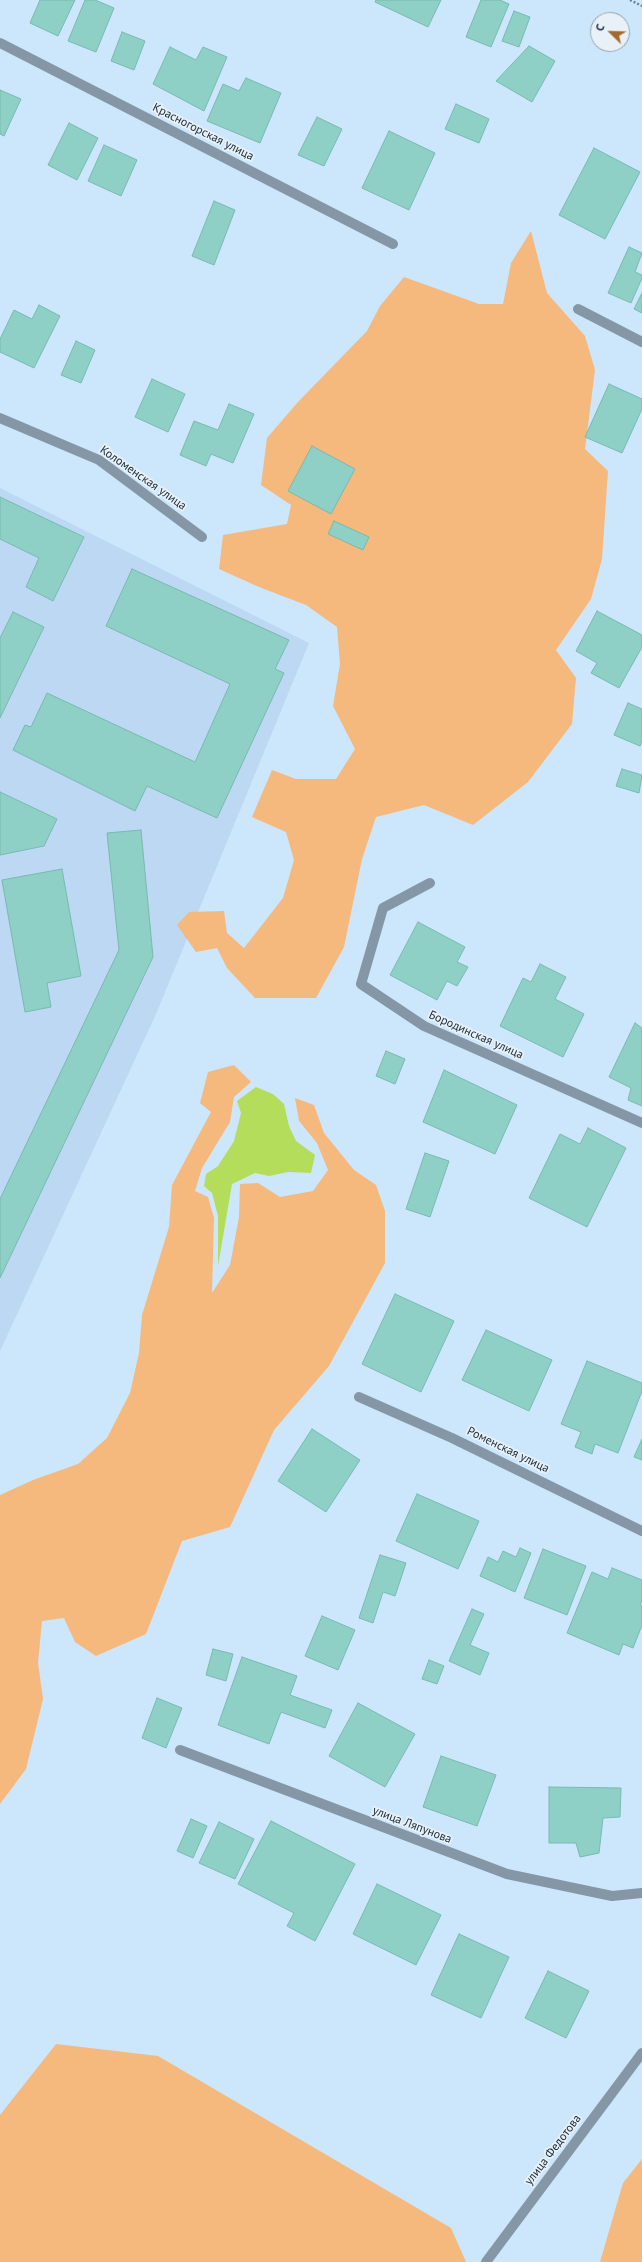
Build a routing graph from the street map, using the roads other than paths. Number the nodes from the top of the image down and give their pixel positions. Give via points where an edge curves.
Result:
1 (0, 43) edge
2 (393, 244) dead end
3 (578, 309) dead end
4 (642, 342) edge
5 (0, 418) edge
6 (202, 537) dead end
7 (430, 883) dead end
8 (642, 1123) edge
9 (359, 1397) dead end
10 (642, 1531) edge
11 (180, 1750) dead end
12 (642, 1893) edge
13 (642, 2053) edge
14 (486, 2262) edge

1 - 2 street, Красногорская улица
3 - 4 street
5 - 6 street, Коломенская улица via 99,460
7 - 8 street, Бородинская улица via 383,908 361,984 424,1026
9 - 10 street, Роменская улица via 452,1438
11 - 12 street, улица Ляпунова via 507,1874 612,1896
13 - 14 street, улица Федотова

